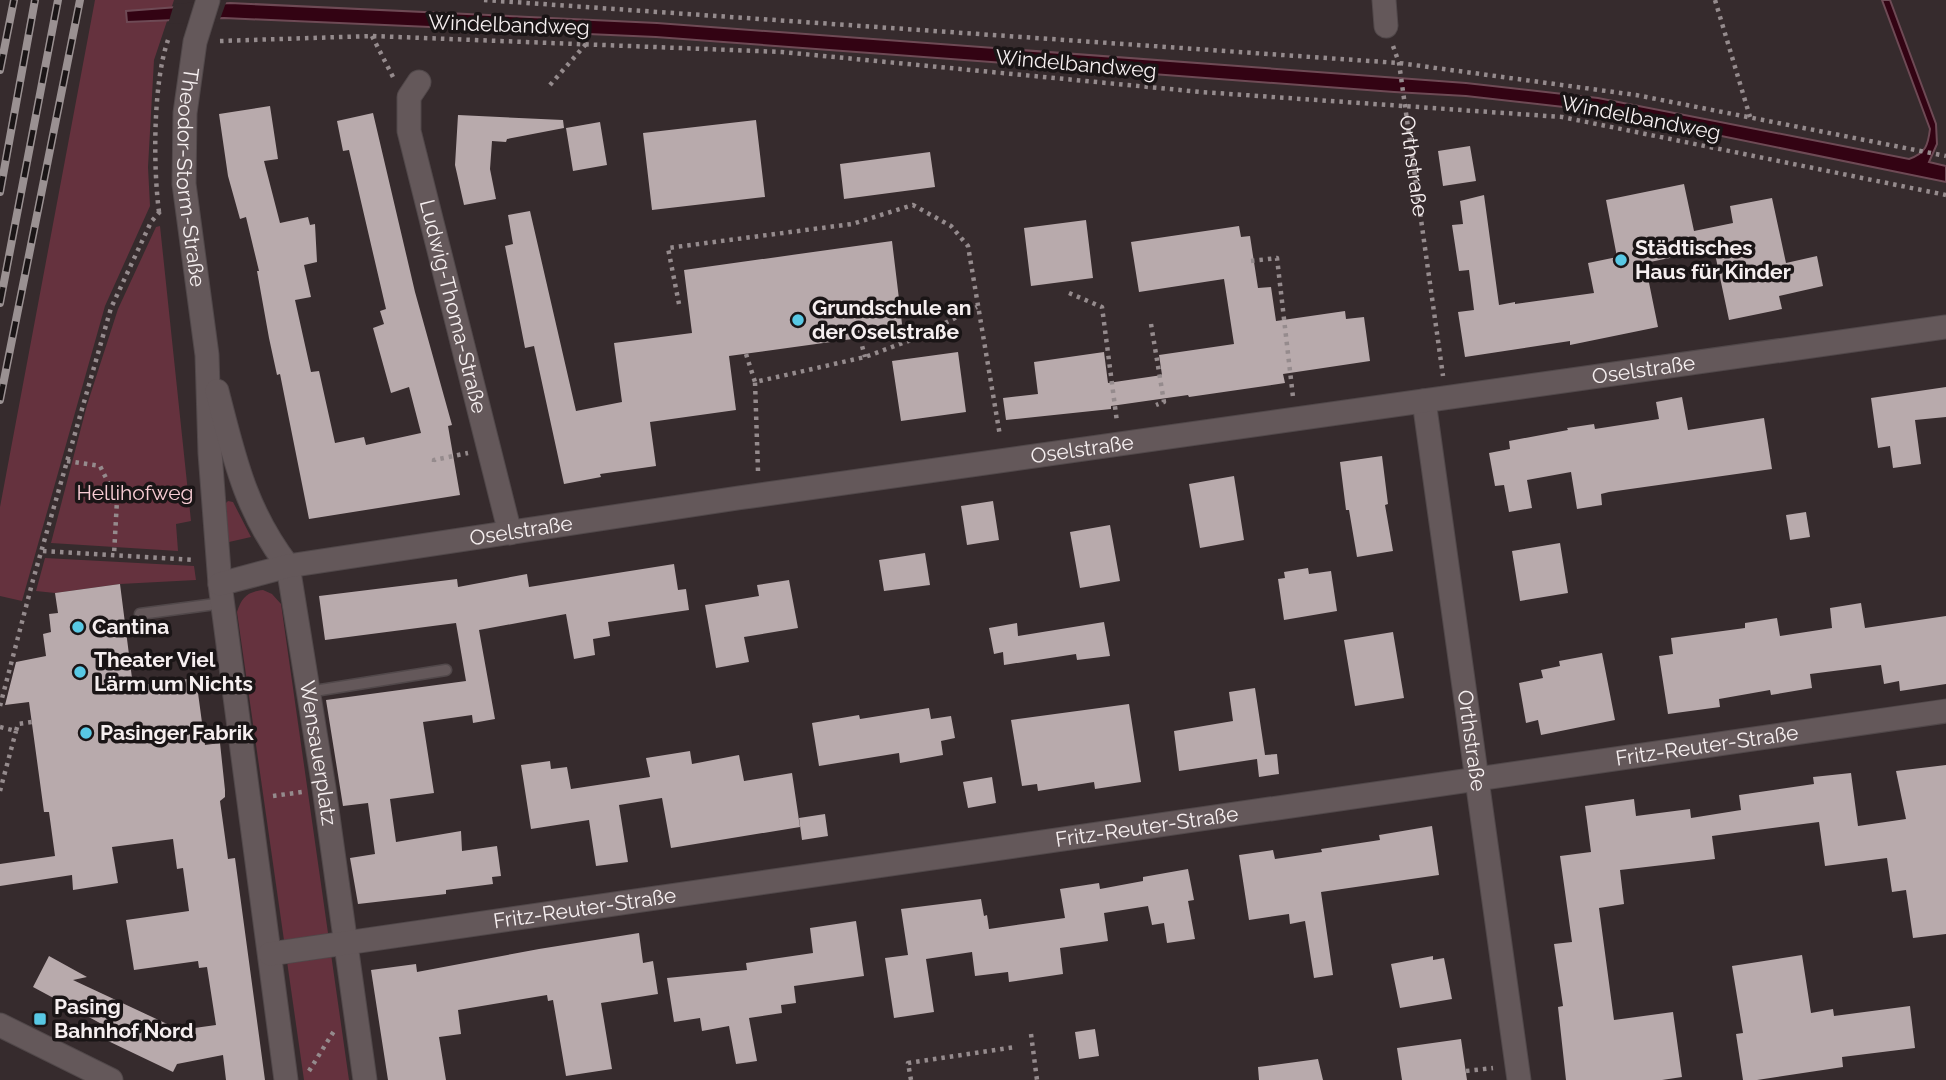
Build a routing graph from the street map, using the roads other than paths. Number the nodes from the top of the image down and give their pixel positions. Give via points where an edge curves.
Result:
1 (208, 0) edge
2 (1384, 0) edge
3 (1386, 26) dead end
4 (414, 90) road end
5 (1946, 327) edge
6 (207, 355) junction
7 (1436, 399) junction
8 (510, 533) junction
9 (288, 566) junction
10 (222, 593) junction
11 (140, 614) dead end
12 (446, 670) dead end
13 (308, 692) junction
14 (1946, 711) edge
15 (1476, 779) junction
16 (345, 942) junction
17 (270, 954) junction
18 (0, 1025) edge
19 (111, 1080) edge
20 (286, 1080) edge
21 (365, 1080) edge
22 (1519, 1080) edge

1 - 6 street, Theodor-Storm-Straße via 196,39 185,113 184,184
2 - 3 street
4 - 8 street, Ludwig-Thoma-Straße via 409,131
5 - 7 street, Oselstraße
6 - 9 street, Theodor-Storm-Straße via 242,484 269,541
6 - 10 street, Theodor-Storm-Straße
7 - 8 street, Oselstraße
7 - 15 street, Orthstraße
8 - 9 street, Oselstraße
9 - 10 street, Oselstraße
9 - 13 street, Wensauerplatz
10 - 11 lane
10 - 17 street
12 - 13 lane
13 - 16 street, Wensauerplatz
14 - 15 street, Fritz-Reuter-Straße
15 - 16 street, Fritz-Reuter-Straße
15 - 22 street, Orthstraße
16 - 17 street
16 - 21 street, Wensauerplatz
17 - 20 street
18 - 19 street

